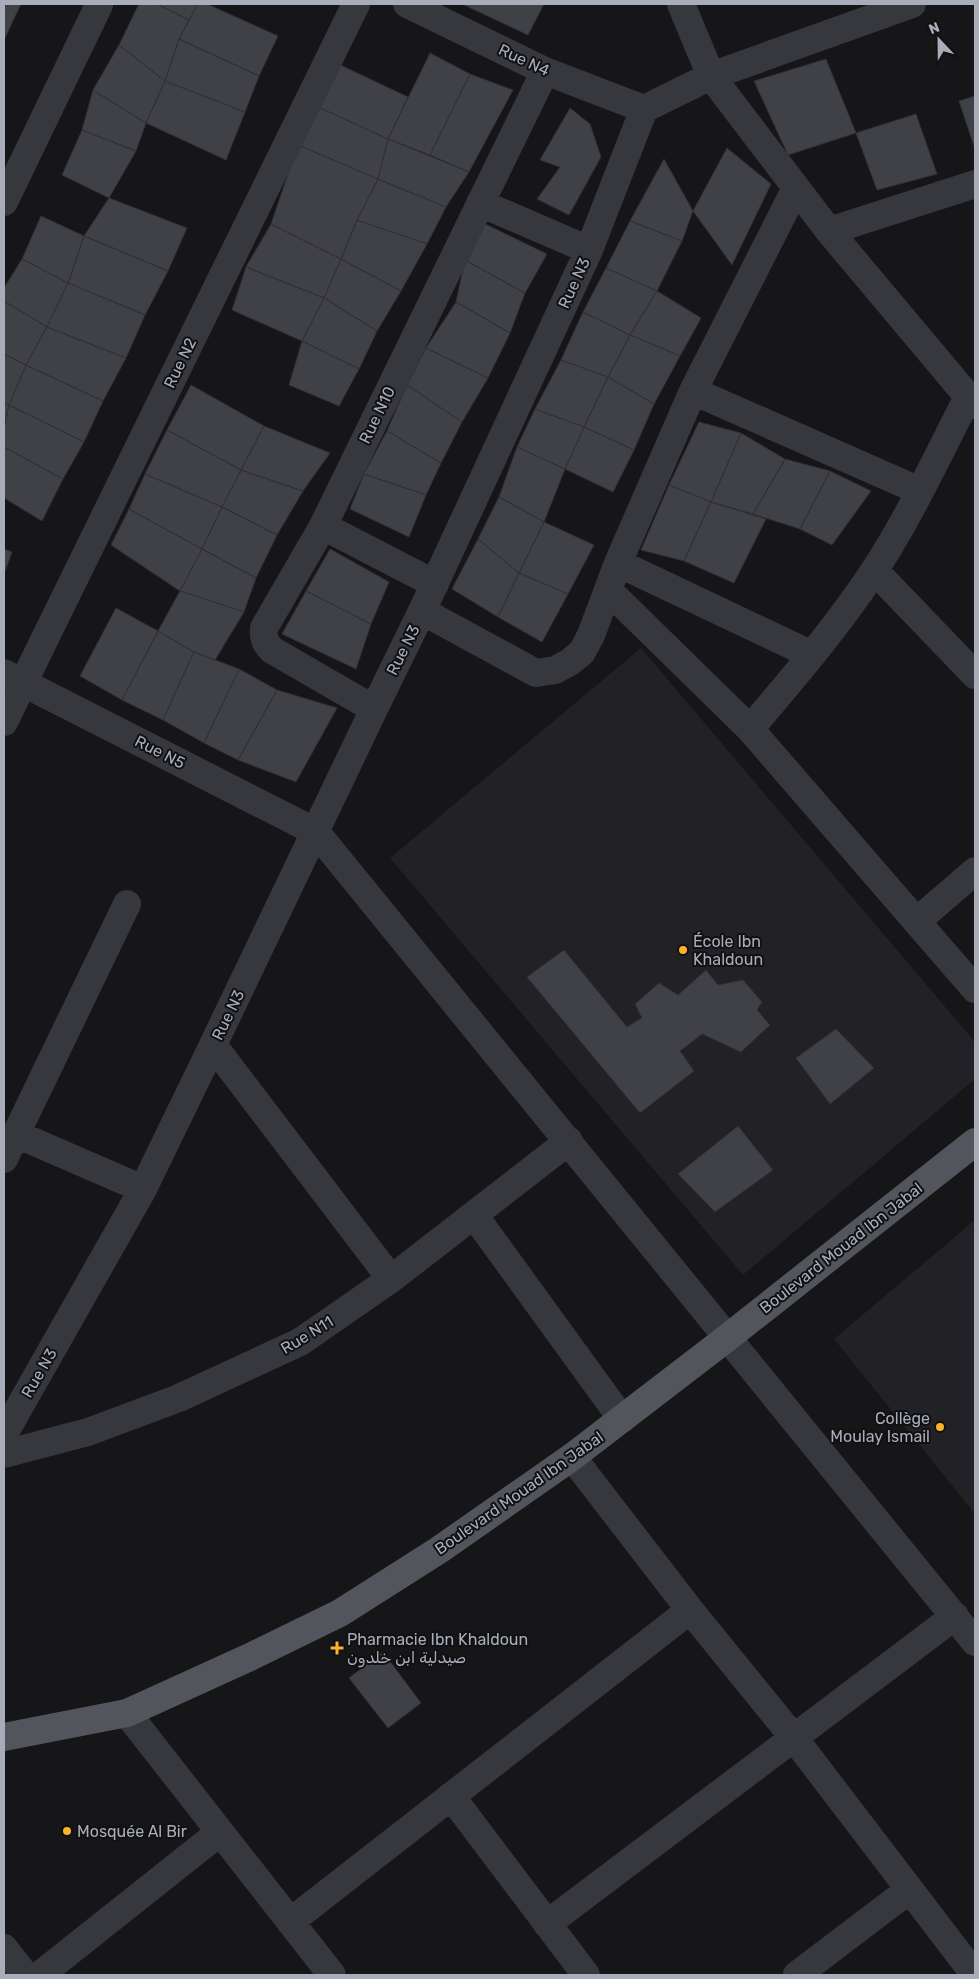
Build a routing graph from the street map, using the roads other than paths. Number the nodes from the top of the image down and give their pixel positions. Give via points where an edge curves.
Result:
1 (356, 4) edge
2 (407, 4) edge
3 (681, 4) edge
4 (912, 4) edge
5 (99, 6) dead end
6 (880, 9) edge
7 (545, 71) junction
8 (712, 76) junction
9 (644, 109) junction
10 (975, 184) edge
11 (796, 188) junction
12 (4, 202) edge
13 (480, 203) junction
14 (829, 231) junction
15 (589, 250) junction
16 (693, 390) junction
17 (972, 401) edge
18 (920, 491) junction
19 (323, 526) junction
20 (618, 564) junction
21 (874, 571) junction
22 (435, 584) junction
23 (608, 590) junction
24 (422, 611) junction
25 (812, 655) junction
26 (975, 674) edge
27 (13, 677) edge
28 (374, 709) junction
29 (4, 722) edge
30 (750, 729) junction
31 (316, 832) junction
32 (975, 871) edge
33 (127, 904) dead end
34 (917, 920) junction
35 (975, 989) edge
36 (213, 1045) junction
37 (16, 1134) junction
38 (569, 1141) junction
39 (975, 1142) edge
40 (4, 1159) edge
41 (143, 1190) junction
42 (474, 1215) junction
43 (391, 1279) junction
44 (726, 1338) junction
45 (622, 1419) junction
46 (4, 1434) edge
47 (4, 1454) edge
48 (572, 1457) junction
49 (690, 1610) junction
50 (955, 1616) junction
51 (975, 1642) edge
52 (127, 1713) junction
53 (4, 1738) edge
54 (794, 1738) junction
55 (451, 1796) junction
56 (220, 1832) junction
57 (909, 1890) junction
58 (290, 1922) junction
59 (546, 1924) junction
60 (4, 1948) edge
61 (25, 1975) edge
62 (40, 1975) edge
63 (332, 1975) edge
64 (586, 1975) edge
65 (797, 1975) edge
66 (975, 1975) edge

1 - 27 street, Rue N2
2 - 7 street, Rue N4
3 - 8 street
4 - 6 street
5 - 12 street
6 - 8 street
7 - 9 street, Rue N4
7 - 13 street, Rue N10
8 - 9 street
8 - 11 street
9 - 15 street, Rue N3
10 - 14 street
11 - 14 street
11 - 16 street
13 - 15 street
13 - 19 street, Rue N10
14 - 17 street
15 - 22 street, Rue N3
16 - 18 street
16 - 20 street
17 - 18 street
18 - 21 street
19 - 22 street
19 - 28 street, Rue N10 via 264,628 263,636 277,654
20 - 23 street
20 - 25 street
21 - 25 street
21 - 26 street
22 - 24 street, Rue N3
23 - 24 street via 582,652 555,670 536,673
23 - 30 street
24 - 28 street, Rue N3
25 - 30 street
27 - 29 street, Rue N2
27 - 31 street, Rue N5
28 - 31 street, Rue N3
30 - 34 street
31 - 36 street, Rue N3
31 - 38 street
32 - 34 street
33 - 37 street
34 - 35 street
36 - 41 street, Rue N3
36 - 43 street
37 - 40 street
37 - 41 street
38 - 42 street, Rue N11
38 - 44 street
39 - 44 main road, Boulevard Mouad Ibn Jabal
41 - 46 street, Rue N3
42 - 43 street, Rue N11
42 - 45 street
43 - 47 street, Rue N11 via 300,1342 188,1394 88,1432
44 - 45 main road, Boulevard Mouad Ibn Jabal
44 - 50 street
45 - 48 main road, Boulevard Mouad Ibn Jabal
48 - 49 street
48 - 52 main road, Boulevard Mouad Ibn Jabal via 439,1550 340,1613
49 - 54 street
49 - 55 street
50 - 51 street
50 - 54 street
52 - 53 main road, Boulevard Mouad Ibn Jabal
52 - 56 street
54 - 57 street
54 - 59 street
55 - 58 street
55 - 59 street
56 - 58 street
56 - 62 street
57 - 65 street
57 - 66 street
58 - 63 street
59 - 64 street
60 - 61 street

